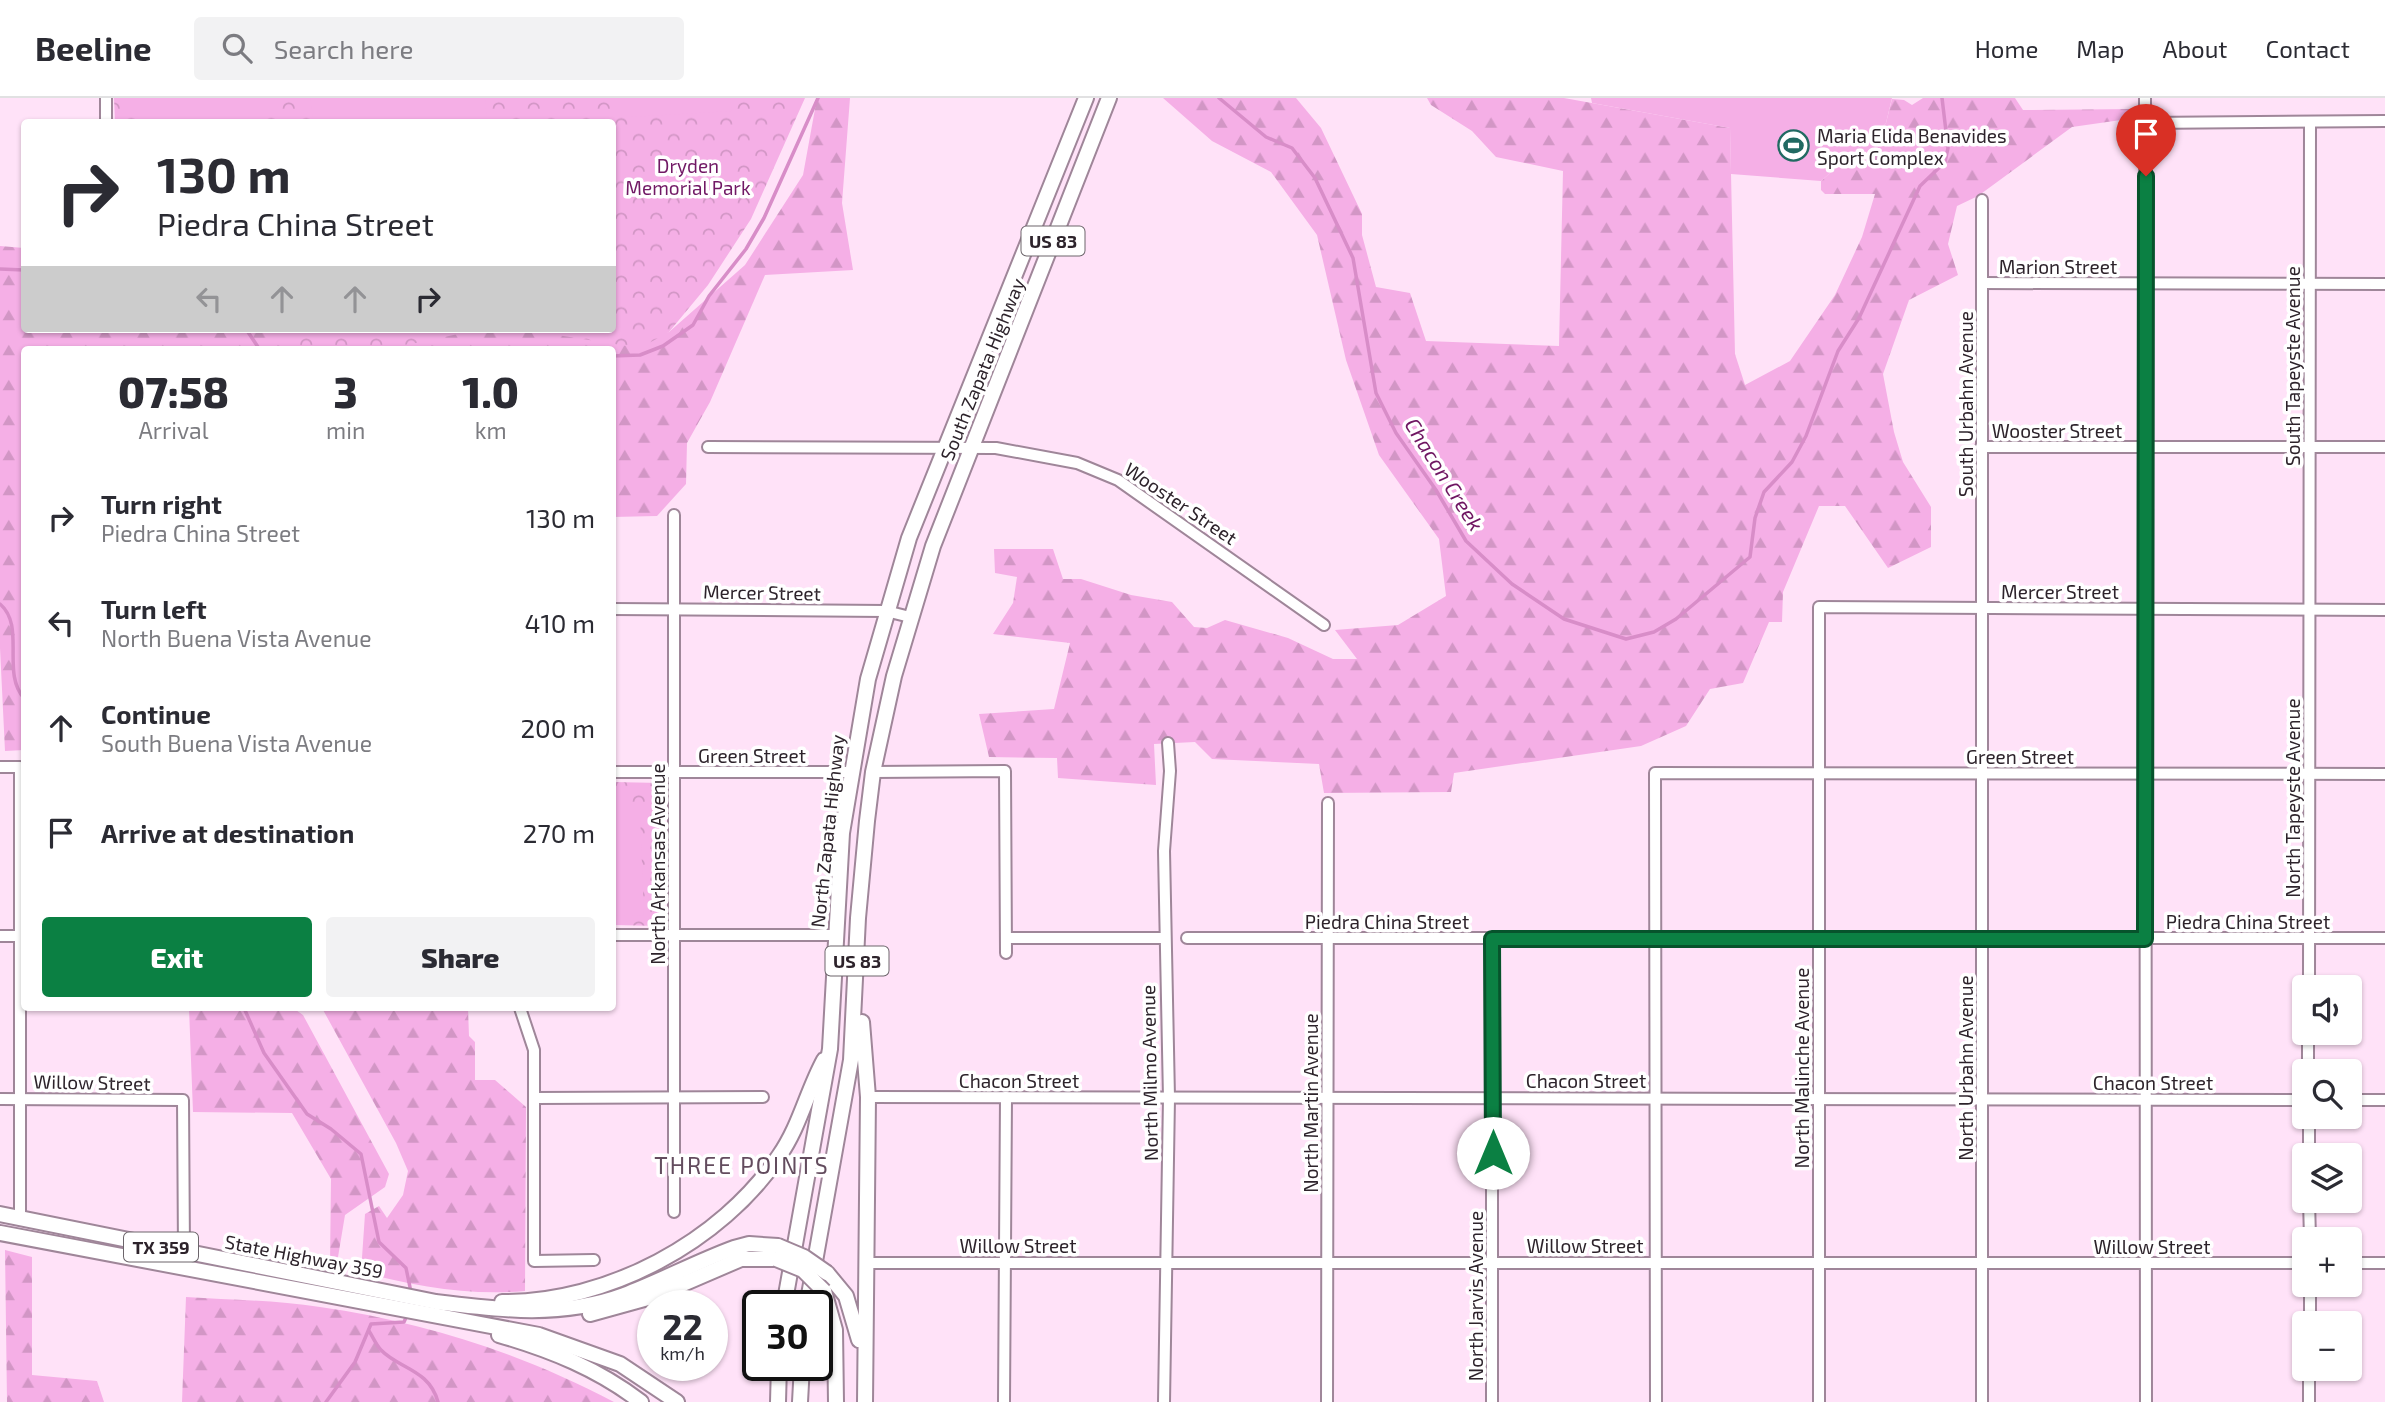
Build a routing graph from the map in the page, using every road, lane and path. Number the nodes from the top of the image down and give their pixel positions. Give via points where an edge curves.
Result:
1 (106, 98) edge
2 (1086, 98) edge
3 (1109, 98) edge
4 (2146, 98) edge
5 (106, 119) edge
6 (2385, 121) edge
7 (2310, 122) junction
8 (2145, 123) junction
9 (1982, 200) dead end
10 (1982, 283) junction
11 (2146, 283) junction
12 (2310, 284) junction
13 (2385, 284) edge
14 (708, 447) dead end
15 (944, 447) junction
16 (972, 447) junction
17 (1981, 447) junction
18 (2145, 447) junction
19 (2309, 447) junction
20 (2385, 447) edge
21 (674, 515) dead end
22 (1819, 607) joint
23 (1983, 608) junction
24 (616, 609) edge
25 (675, 609) junction
26 (2146, 609) junction
27 (2310, 610) junction
28 (2385, 610) edge
29 (886, 611) junction
30 (910, 617) junction
31 (1324, 625) dead end
32 (1168, 743) dead end
33 (0, 767) edge
34 (616, 772) edge
35 (674, 772) junction
36 (850, 772) junction
37 (873, 772) junction
38 (1819, 773) junction
39 (1982, 774) junction
40 (2146, 774) junction
41 (2309, 774) junction
42 (2385, 774) edge
43 (1328, 803) dead end
44 (616, 935) edge
45 (676, 935) junction
46 (835, 935) junction
47 (0, 936) edge
48 (20, 936) junction
49 (1006, 938) junction
50 (1164, 938) junction
51 (1186, 938) dead end
52 (2309, 938) junction
53 (2385, 938) edge
54 (1328, 939) junction
55 (1492, 939) junction
56 (1654, 939) junction
57 (1818, 939) junction
58 (1982, 939) junction
59 (2145, 939) junction
60 (1006, 953) dead end
61 (857, 963) junction
62 (2309, 975) edge
63 (521, 1011) edge
64 (830, 1049) junction
65 (675, 1096) junction
66 (763, 1097) dead end
67 (868, 1097) junction
68 (1006, 1097) junction
69 (0, 1098) edge
70 (20, 1098) junction
71 (535, 1098) junction
72 (1169, 1098) junction
73 (1328, 1098) junction
74 (1492, 1098) junction
75 (1656, 1098) junction
76 (1819, 1098) junction
77 (1982, 1099) junction
78 (2145, 1099) junction
79 (2292, 1100) edge
80 (2362, 1100) edge
81 (2385, 1100) edge
82 (674, 1212) dead end
83 (0, 1214) edge
84 (20, 1218) junction
85 (0, 1233) edge
86 (184, 1252) junction
87 (777, 1252) junction
88 (594, 1260) dead end
89 (866, 1263) junction
90 (1004, 1263) junction
91 (1167, 1263) junction
92 (1328, 1263) junction
93 (1494, 1263) junction
94 (1657, 1263) junction
95 (1820, 1263) junction
96 (1983, 1263) junction
97 (2147, 1263) junction
98 (2292, 1263) edge
99 (2362, 1263) edge
100 (2385, 1263) edge
101 (787, 1290) edge
102 (810, 1290) edge
103 (435, 1310) junction
104 (864, 1362) junction
105 (779, 1381) edge
106 (801, 1381) edge
107 (2309, 1381) edge
108 (641, 1402) edge
109 (677, 1402) edge
110 (778, 1402) edge
111 (800, 1402) edge
112 (836, 1402) edge
113 (865, 1402) edge
114 (1004, 1402) edge
115 (1164, 1402) edge
116 (1328, 1402) edge
117 (1493, 1402) edge
118 (1656, 1402) edge
119 (1819, 1402) edge
120 (1982, 1402) edge
121 (2146, 1402) edge
122 (2309, 1402) edge

1 - 5 street
2 - 15 main road, South Zapata Highway / US 83
3 - 16 main road, South Zapata Highway / US 83
4 - 8 street
6 - 7 street
7 - 8 street
7 - 12 street, South Tapeyste Avenue
8 - 11 street
9 - 10 street, South Urbahn Avenue
10 - 11 street, Marion Street
10 - 17 street, South Urbahn Avenue
11 - 12 street, Marion Street
11 - 18 street
12 - 13 street, Marion Street
12 - 19 street, South Tapeyste Avenue
14 - 15 street, Wooster Street
15 - 16 street, Wooster Street
15 - 29 main road, South Zapata Highway / US 83
16 - 30 main road, South Zapata Highway / US 83
16 - 31 street, Wooster Street via 1077,463 1108,475
17 - 18 street, Wooster Street
17 - 23 street, South Urbahn Avenue
18 - 19 street, Wooster Street
18 - 26 street
19 - 20 street, Wooster Street
19 - 27 street, South Tapeyste Avenue
21 - 25 street, North Arkansas Avenue
22 - 23 street, Mercer Street
22 - 38 street, North Malinche Avenue
23 - 26 street, Mercer Street
23 - 39 street, North Urbahn Avenue
24 - 25 street, Mercer Street
25 - 29 street, Mercer Street
25 - 35 street, North Arkansas Avenue
26 - 27 street, Mercer Street
26 - 40 street
27 - 28 street, Mercer Street
27 - 41 street, North Tapeyste Avenue
29 - 30 street, Mercer Street
29 - 36 main road, North Zapata Highway / US 83
30 - 37 main road, North Zapata Highway / US 83
32 - 50 street, North Milmo Avenue
33 - 48 street via 20,767
34 - 35 street, Green Street
35 - 36 street, Green Street
35 - 45 street, North Arkansas Avenue
36 - 46 main road, North Zapata Highway / US 83
37 - 49 street via 1005,771
37 - 61 main road, North Zapata Highway / US 83
38 - 39 street, Green Street
38 - 56 street, Green Street via 1655,773
38 - 57 street, North Malinche Avenue
39 - 40 street, Green Street
39 - 58 street, North Urbahn Avenue
40 - 41 street, Green Street
40 - 59 street
41 - 42 street, Green Street
41 - 52 street, North Tapeyste Avenue
43 - 54 street, North Martin Avenue
44 - 45 street
45 - 46 street
45 - 65 street, North Arkansas Avenue
46 - 64 main road, North Zapata Highway / US 83
47 - 48 street
48 - 70 street
49 - 50 street
49 - 60 street
50 - 72 street, North Milmo Avenue
51 - 54 street, Piedra China Street
52 - 53 street, Piedra China Street
52 - 59 street, Piedra China Street
52 - 62 street, North Tapeyste Avenue
54 - 55 street, Piedra China Street
54 - 73 street, North Martin Avenue
55 - 56 street, Piedra China Street
55 - 74 street, North Jarvis Avenue
56 - 57 street, Piedra China Street
56 - 75 street
57 - 58 street, Piedra China Street
57 - 76 street, North Malinche Avenue
58 - 59 street, Piedra China Street
58 - 77 street, North Urbahn Avenue
59 - 78 street
61 - 67 main road
61 - 102 main road, North Zapata Highway / US 83 via 846,1096
63 - 71 street via 534,1050
64 - 101 main road, North Zapata Highway / US 83
64 - 103 main road via 779,1157 736,1206 670,1255 573,1293
65 - 66 street
65 - 71 street
65 - 82 street, North Arkansas Avenue
67 - 68 street, Chacon Street
67 - 89 main road
68 - 72 street, Chacon Street
68 - 90 street
69 - 70 street, Willow Street
70 - 84 street
70 - 86 street, Willow Street via 183,1100
71 - 88 street via 534,1261
72 - 73 street, Chacon Street
72 - 91 street, North Milmo Avenue
73 - 74 street, Chacon Street
73 - 92 street, North Martin Avenue
74 - 75 street, Chacon Street
74 - 93 street, North Jarvis Avenue
75 - 76 street, Chacon Street
75 - 94 street
76 - 77 street, Chacon Street
76 - 95 street, North Malinche Avenue
77 - 78 street, Chacon Street
77 - 96 street, North Urbahn Avenue
78 - 79 street, Chacon Street
78 - 97 street
80 - 81 street
83 - 84 main road, State Highway 359 / TX 359
84 - 86 main road, State Highway 359 / TX 359
85 - 103 main road, State Highway 359 / TX 359 via 318,1295
86 - 103 main road, State Highway 359 / TX 359 via 321,1279
87 - 103 main road via 741,1259 615,1309 575,1317 498,1317
87 - 104 main road, bridge via 804,1257 839,1285 852,1308
87 - 112 main road, bridge via 824,1291 835,1330
89 - 90 street, Willow Street
89 - 104 main road
90 - 91 street, Willow Street
90 - 114 street
91 - 92 street, Willow Street
91 - 115 street, North Milmo Avenue
92 - 93 street, Willow Street
92 - 116 street, North Martin Avenue
93 - 94 street, Willow Street
93 - 117 street, North Jarvis Avenue
94 - 95 street, Willow Street
94 - 118 street
95 - 96 street, Willow Street
95 - 119 street, North Malinche Avenue
96 - 97 street, Willow Street
96 - 120 street, North Urbahn Avenue
97 - 98 street, Willow Street
97 - 121 street
99 - 100 street
103 - 108 main road via 564,1356 596,1371
103 - 109 main road via 572,1344 620,1364
104 - 113 main road
105 - 110 main road
106 - 111 main road
107 - 122 street

